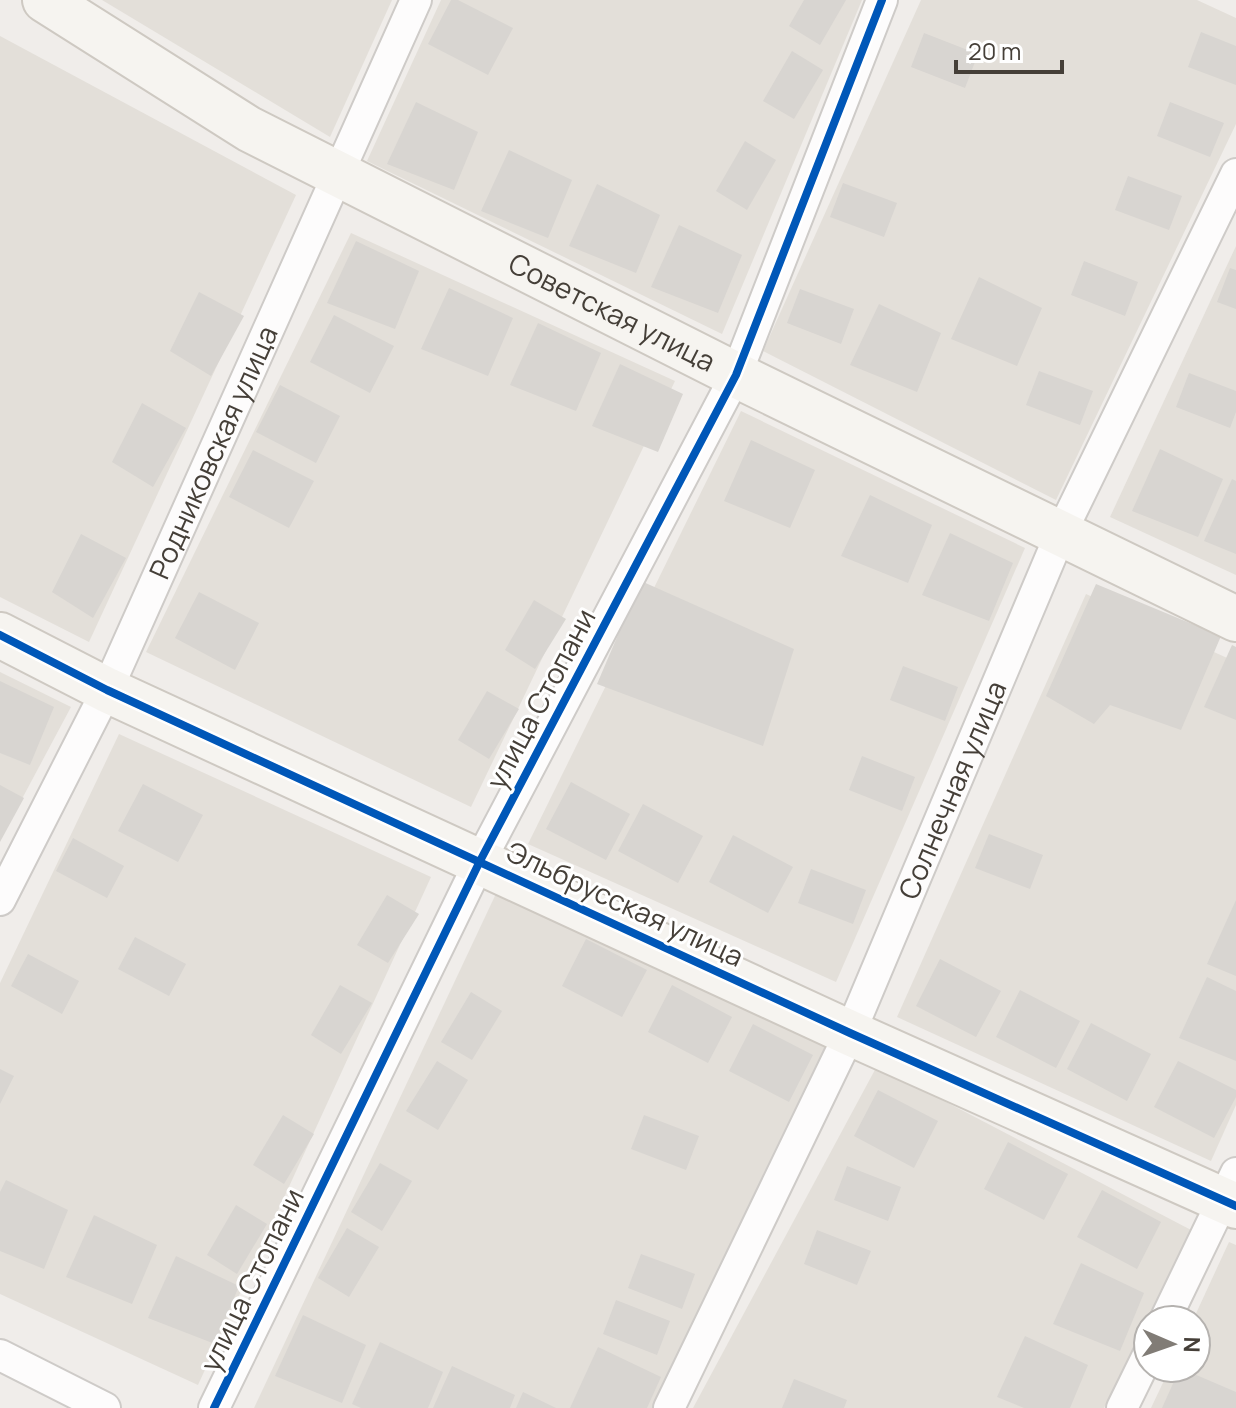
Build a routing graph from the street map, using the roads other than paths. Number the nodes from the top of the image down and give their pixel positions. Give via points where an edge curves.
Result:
1 (45, 0) edge
2 (416, 0) edge
3 (882, 0) edge
4 (336, 173) junction
5 (1236, 174) edge
6 (736, 375) junction
7 (1060, 535) junction
8 (1236, 619) edge
9 (0, 635) edge
10 (107, 690) junction
11 (480, 861) junction
12 (0, 900) edge
13 (850, 1033) junction
14 (1232, 1193) edge
15 (1173, 1304) edge
16 (0, 1355) edge
17 (1134, 1384) edge
18 (105, 1408) edge
19 (214, 1408) edge
20 (669, 1408) edge
21 (1122, 1408) edge

1 - 4 street, Советская улица via 249,129
2 - 4 street, Родниковская улица
3 - 6 street, улица Стопани
4 - 6 street, Советская улица
4 - 10 street, Родниковская улица
5 - 7 street, Солнечная улица
6 - 7 street, Советская улица
6 - 11 street, улица Стопани
7 - 8 street, Советская улица
7 - 13 street, Солнечная улица
9 - 10 street, Эльбрусская улица
10 - 11 street, Эльбрусская улица
10 - 12 street, Родниковская улица
11 - 13 street, Эльбрусская улица
11 - 19 street, улица Стопани
13 - 14 street, Эльбрусская улица
13 - 20 street, Солнечная улица
14 - 15 street
16 - 18 street
17 - 21 street

